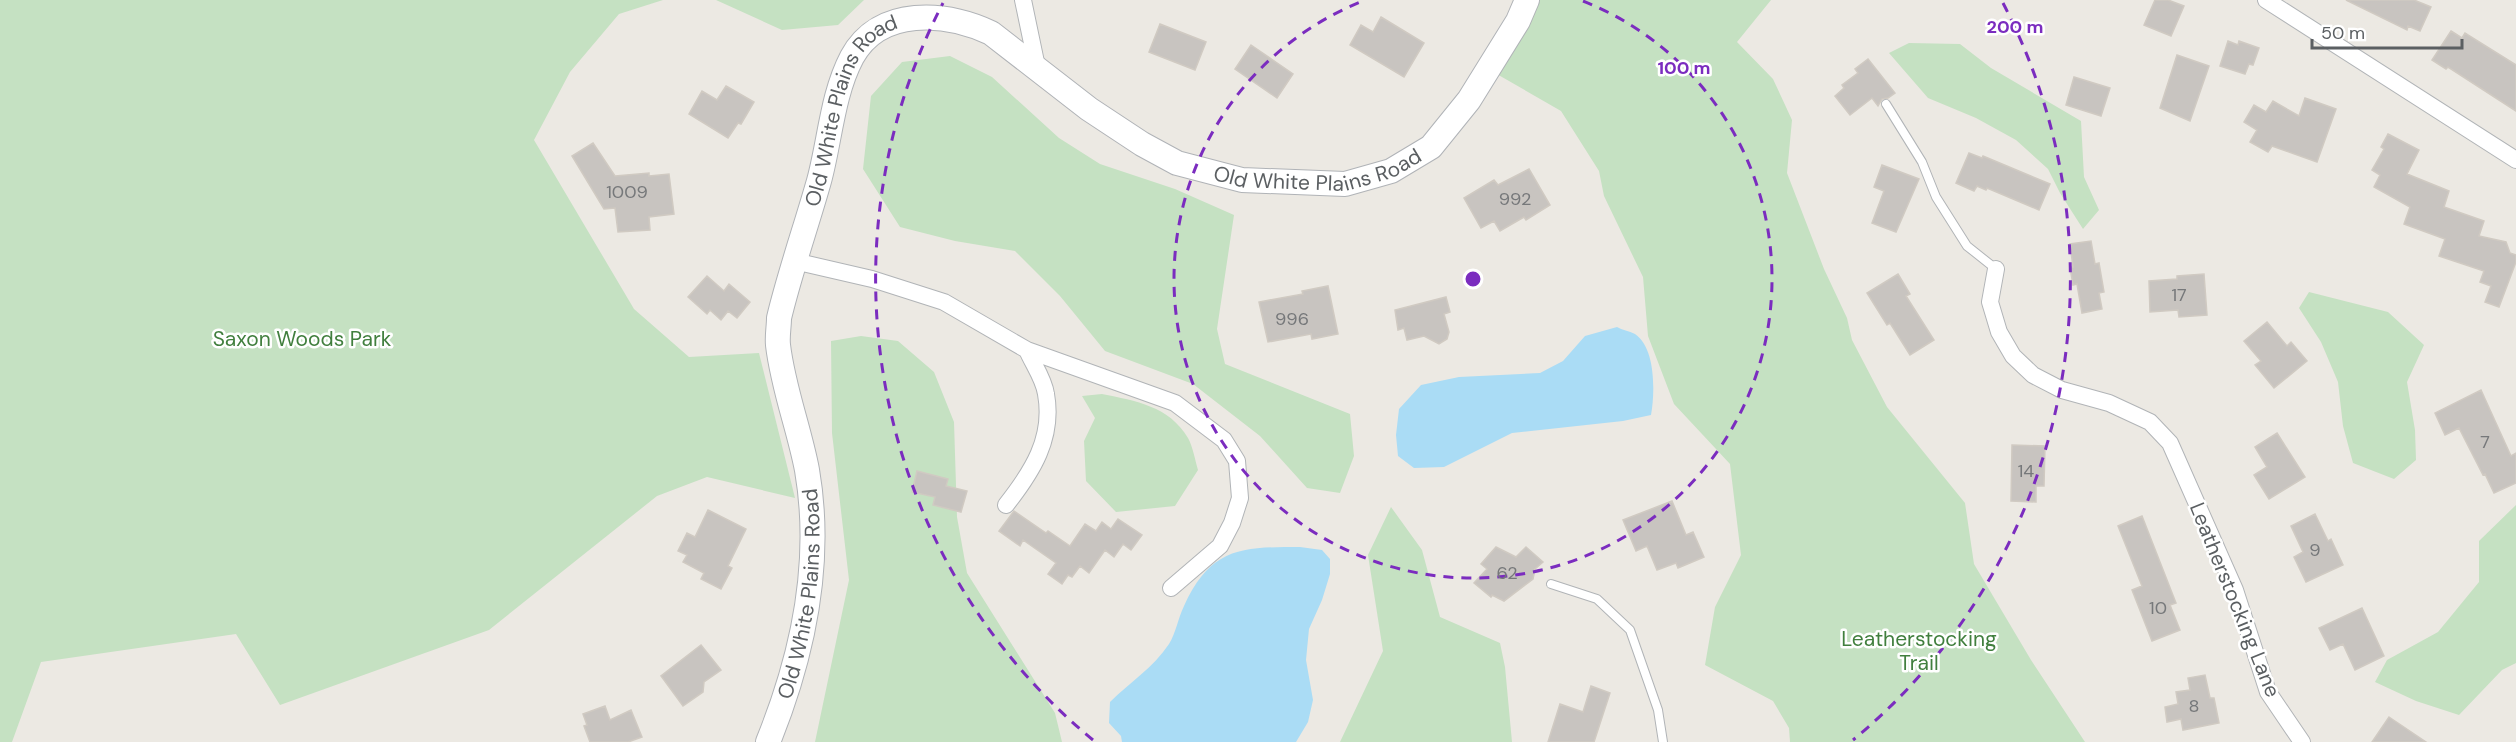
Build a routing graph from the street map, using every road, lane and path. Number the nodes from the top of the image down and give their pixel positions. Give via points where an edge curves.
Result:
1 (1023, 0) edge
2 (1527, 0) edge
3 (2266, 0) edge
4 (1037, 67) junction
5 (1886, 104) dead end
6 (2516, 160) edge
7 (794, 261) junction
8 (1996, 269) joint
9 (1027, 350) junction
10 (1006, 505) dead end
11 (1551, 584) dead end
12 (1171, 588) dead end
13 (768, 742) edge
14 (1663, 742) edge
15 (2302, 742) edge

1 - 4 street
2 - 4 street, Old White Plains Road via 1469,100 1431,147 1392,171 1345,184 1242,180 1177,163 1098,115
3 - 6 street
4 - 7 street, Old White Plains Road via 991,33 970,24 925,17 897,20 877,30 852,57
5 - 8 lane via 1967,246
7 - 9 street via 872,279 944,302
7 - 13 street, Old White Plains Road via 779,318 778,342 807,469 813,557 801,640
8 - 15 street, Leatherstocking Lane via 1990,303 2013,356 2033,375 2062,390 2109,403 2150,422 2170,443 2235,590 2268,692
9 - 10 street via 1046,392 1048,425 1043,448
9 - 12 street via 1175,403 1224,440 1237,461 1240,498 1232,523 1220,546
11 - 14 lane via 1597,599 1630,630 1658,710

